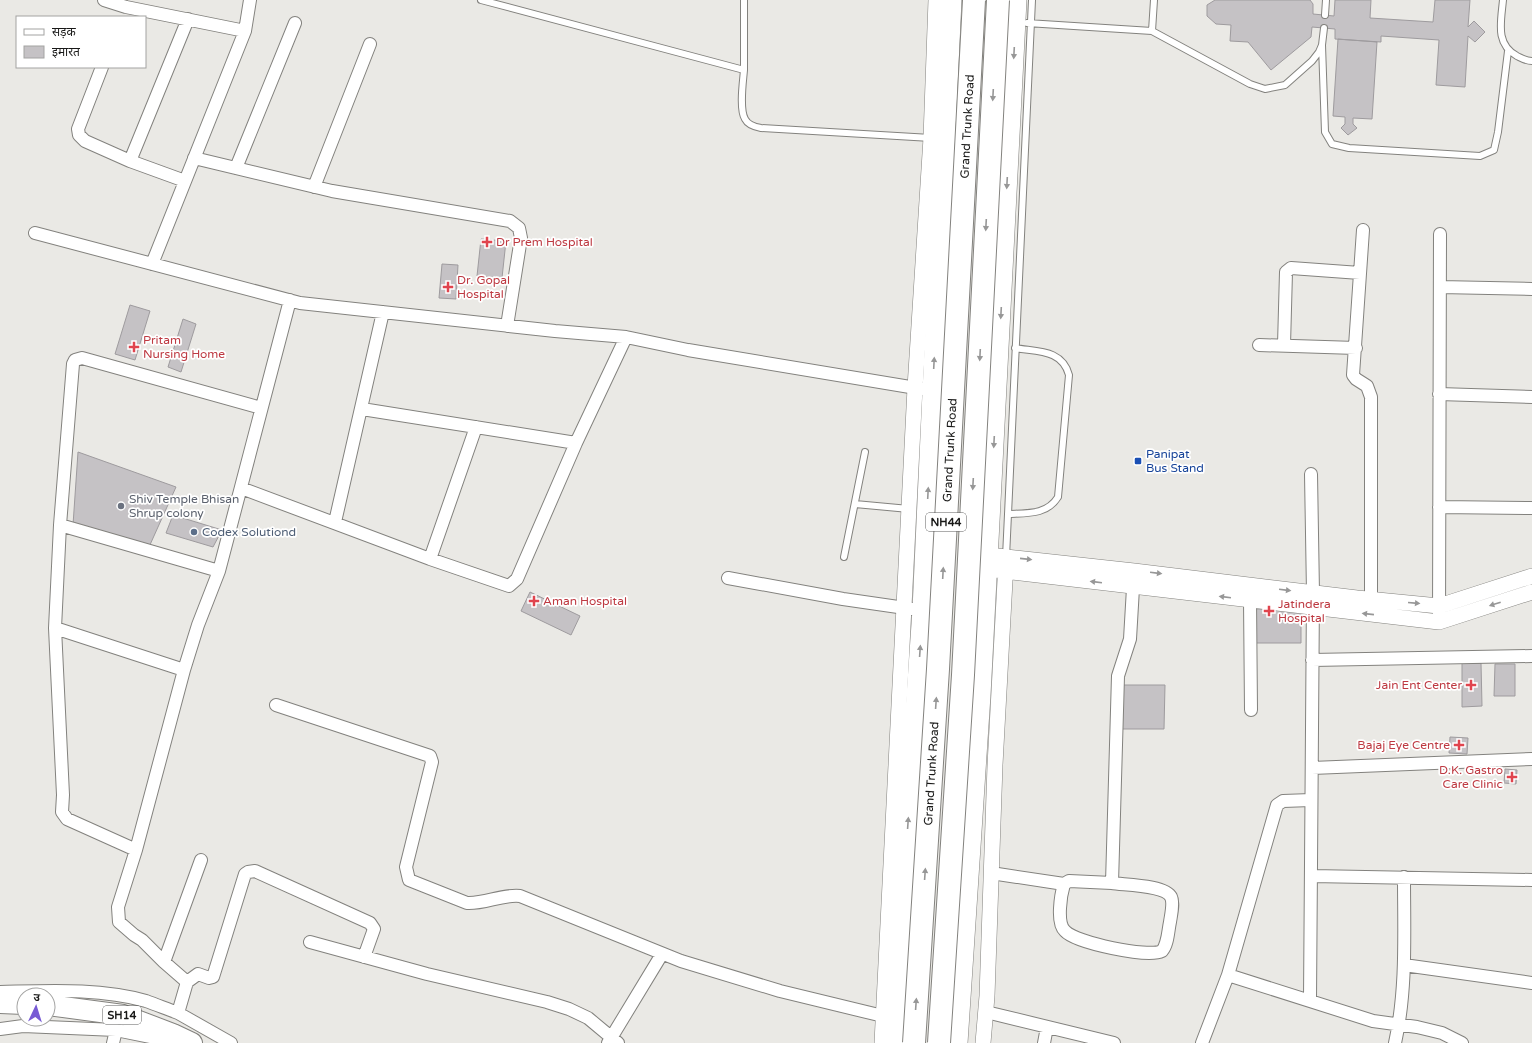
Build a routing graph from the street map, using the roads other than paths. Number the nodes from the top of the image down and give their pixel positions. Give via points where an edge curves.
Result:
1 (104, 0) edge
2 (250, 0) edge
3 (481, 0) edge
4 (744, 0) edge
5 (936, 0) edge
6 (951, 0) edge
7 (974, 0) edge
8 (998, 0) edge
9 (1016, 0) edge
10 (1032, 0) edge
11 (1154, 0) edge
12 (1326, 0) edge
13 (1503, 0) edge
14 (124, 12) edge
15 (1325, 15) dead end
16 (188, 19) junction
17 (294, 23) dead end
18 (1023, 23) junction
19 (1324, 28) dead end
20 (245, 31) junction
21 (1152, 31) junction
22 (370, 44) dead end
23 (1322, 45) junction
24 (1508, 51) junction
25 (1532, 61) edge
26 (102, 68) edge
27 (744, 70) junction
28 (937, 139) junction
29 (194, 158) junction
30 (130, 161) junction
31 (236, 168) junction
32 (185, 181) junction
33 (314, 187) junction
34 (1363, 230) dead end
35 (35, 233) dead end
36 (1440, 234) dead end
37 (152, 264) junction
38 (1360, 273) junction
39 (1440, 287) junction
40 (1532, 289) edge
41 (290, 300) junction
42 (383, 312) junction
43 (507, 326) junction
44 (626, 337) junction
45 (1259, 344) dead end
46 (1284, 345) junction
47 (1015, 348) junction
48 (1356, 348) junction
49 (924, 389) junction
50 (1439, 394) junction
51 (1532, 397) edge
52 (261, 408) junction
53 (362, 409) junction
54 (476, 427) junction
55 (576, 443) junction
56 (865, 452) dead end
57 (1311, 474) dead end
58 (241, 488) junction
59 (855, 504) junction
60 (1439, 507) junction
61 (1532, 508) edge
62 (909, 509) junction
63 (1008, 514) junction
64 (335, 522) junction
65 (60, 525) junction
66 (844, 557) dead end
67 (430, 559) junction
68 (996, 563) junction
69 (219, 571) junction
70 (1134, 571) junction
71 (1532, 576) edge
72 (728, 578) dead end
73 (1133, 587) junction
74 (1532, 592) edge
75 (1371, 599) junction
76 (1250, 600) junction
77 (1312, 600) junction
78 (1438, 606) junction
79 (914, 609) junction
80 (1439, 622) junction
81 (55, 628) junction
82 (1532, 656) edge
83 (1312, 660) junction
84 (184, 670) junction
85 (276, 705) dead end
86 (1251, 710) dead end
87 (1532, 759) edge
88 (1312, 768) junction
89 (1311, 800) junction
90 (136, 850) junction
91 (201, 860) dead end
92 (991, 873) junction
93 (1312, 876) junction
94 (1404, 878) junction
95 (1532, 880) edge
96 (1064, 884) junction
97 (1112, 884) junction
98 (902, 907) junction
99 (966, 911) junction
100 (310, 942) dead end
101 (662, 954) junction
102 (364, 957) junction
103 (164, 962) junction
104 (1404, 965) junction
105 (1228, 975) junction
106 (188, 982) junction
107 (1532, 983) edge
108 (0, 992) edge
109 (1310, 1000) junction
110 (0, 1003) edge
111 (16, 1004) edge
112 (56, 1006) edge
113 (986, 1012) junction
114 (178, 1013) junction
115 (883, 1016) junction
116 (1399, 1024) junction
117 (1047, 1027) junction
118 (0, 1029) edge
119 (116, 1030) junction
120 (612, 1041) edge
121 (114, 1043) edge
122 (175, 1043) edge
123 (192, 1043) edge
124 (231, 1043) edge
125 (882, 1043) edge
126 (893, 1043) edge
127 (914, 1043) edge
128 (939, 1043) edge
129 (957, 1043) edge
130 (983, 1043) edge
131 (1044, 1043) edge
132 (1114, 1043) edge
133 (1202, 1043) edge
134 (1395, 1043) edge
135 (1462, 1043) edge

1 - 14 street
2 - 20 street
3 - 27 lane
4 - 27 lane
5 - 28 street
6 - 28 highway
127 -> 7 highway, Grand Trunk Road / NH44, bridge via 939,661
8 -> 128 highway, Grand Trunk Road / NH44, bridge via 963,675
9 - 18 highway
10 - 18 lane
11 - 21 lane
12 - 15 lane
13 - 24 lane via 1501,35
14 - 16 street
16 - 20 street
16 - 30 street
17 - 31 street
18 - 21 lane
18 - 47 lane
18 -> 68 highway
19 - 23 lane
20 - 29 street
21 - 23 lane via 1250,84 1265,89 1285,85 1312,61
22 - 33 street
23 - 24 lane via 1325,132 1332,144 1349,148 1480,156 1494,150
24 - 25 lane via 1526,61
26 - 30 street via 78,129 85,141
27 - 28 lane via 743,112 745,120 752,126
28 - 49 highway
29 - 31 street
29 - 32 street
30 - 32 street
31 - 33 street
32 - 37 street
33 - 43 street via 510,221 518,228 521,238
34 - 38 street
35 - 37 street
36 - 39 street
37 - 41 street
38 - 46 street via 1291,268 1288,270
38 - 48 street
39 - 40 street
39 - 50 street
41 - 42 street
41 - 52 street
42 - 43 street
42 - 53 street
43 - 44 street
44 - 49 street via 688,350
44 - 55 street
45 - 46 street
46 - 48 street
47 - 63 lane
47 - 63 lane via 1060,358 1067,366 1069,375 1058,497 1044,511
48 - 75 street via 1353,375 1367,386 1371,397
49 - 62 street
79 -> 49 highway
50 - 51 street
50 - 60 street
52 - 58 street
52 - 65 street via 82,358 75,360 72,369
53 - 54 street
53 - 64 street
54 - 55 street
54 - 67 street
55 - 67 street via 514,584 507,587
56 - 59 lane
57 - 77 street
58 - 64 street
58 - 69 street
59 - 62 lane
59 - 66 lane
60 - 61 street
60 - 78 street
62 - 79 street
63 - 68 lane
64 - 67 street
65 - 69 street
65 - 81 street
68 -> 70 street
73 -> 68 street
68 - 92 street
68 - 99 highway
69 - 84 street
70 - 73 street
70 -> 77 street
71 - 78 street
72 - 79 street
76 -> 73 street
73 - 97 street via 1130,639 1118,676
74 -> 80 street
75 - 77 street
75 -> 78 street
76 - 77 street
76 - 86 street
80 -> 77 street
77 - 83 street
78 - 80 street
98 -> 79 highway
79 - 115 street
81 - 84 street
81 - 90 street via 62,812 67,819
82 - 83 street
83 - 88 street
84 - 90 street
85 - 101 street via 430,756 432,762 406,867 409,880 467,903 512,895 526,898
87 - 88 street
88 - 89 street
89 - 93 street
89 - 105 street via 1283,800 1277,805
90 - 103 street via 118,907 119,922
91 - 103 street
92 - 96 street
92 - 113 street
93 - 94 street
93 - 109 street
94 - 95 street
94 - 104 street
96 - 97 street via 1069,881
96 - 97 street via 1060,911 1065,932 1077,939 1090,942 1151,953 1162,952 1167,939 1171,910 1172,899 1168,893 1159,889
98 - 99 highway
98 - 126 highway
99 - 129 highway
100 - 102 street
101 - 115 street via 744,981
101 - 120 street
102 - 106 street via 374,929 370,923 250,871 245,874 213,977 198,974
102 - 120 street via 569,1008 588,1018
103 - 106 street
104 - 107 street
104 - 116 street
105 - 109 street
105 - 133 street
106 - 114 street
108 - 114 street via 96,993 146,1001
109 - 116 street via 1373,1021
110 - 111 main road
112 - 123 main road, SH14 via 123,1015
113 - 117 street
113 - 130 street
114 - 124 street
115 - 125 street
116 - 134 street
116 - 135 street via 1442,1033
117 - 131 street
117 - 132 street
118 - 119 street via 23,1026
119 - 121 street
119 - 122 street

